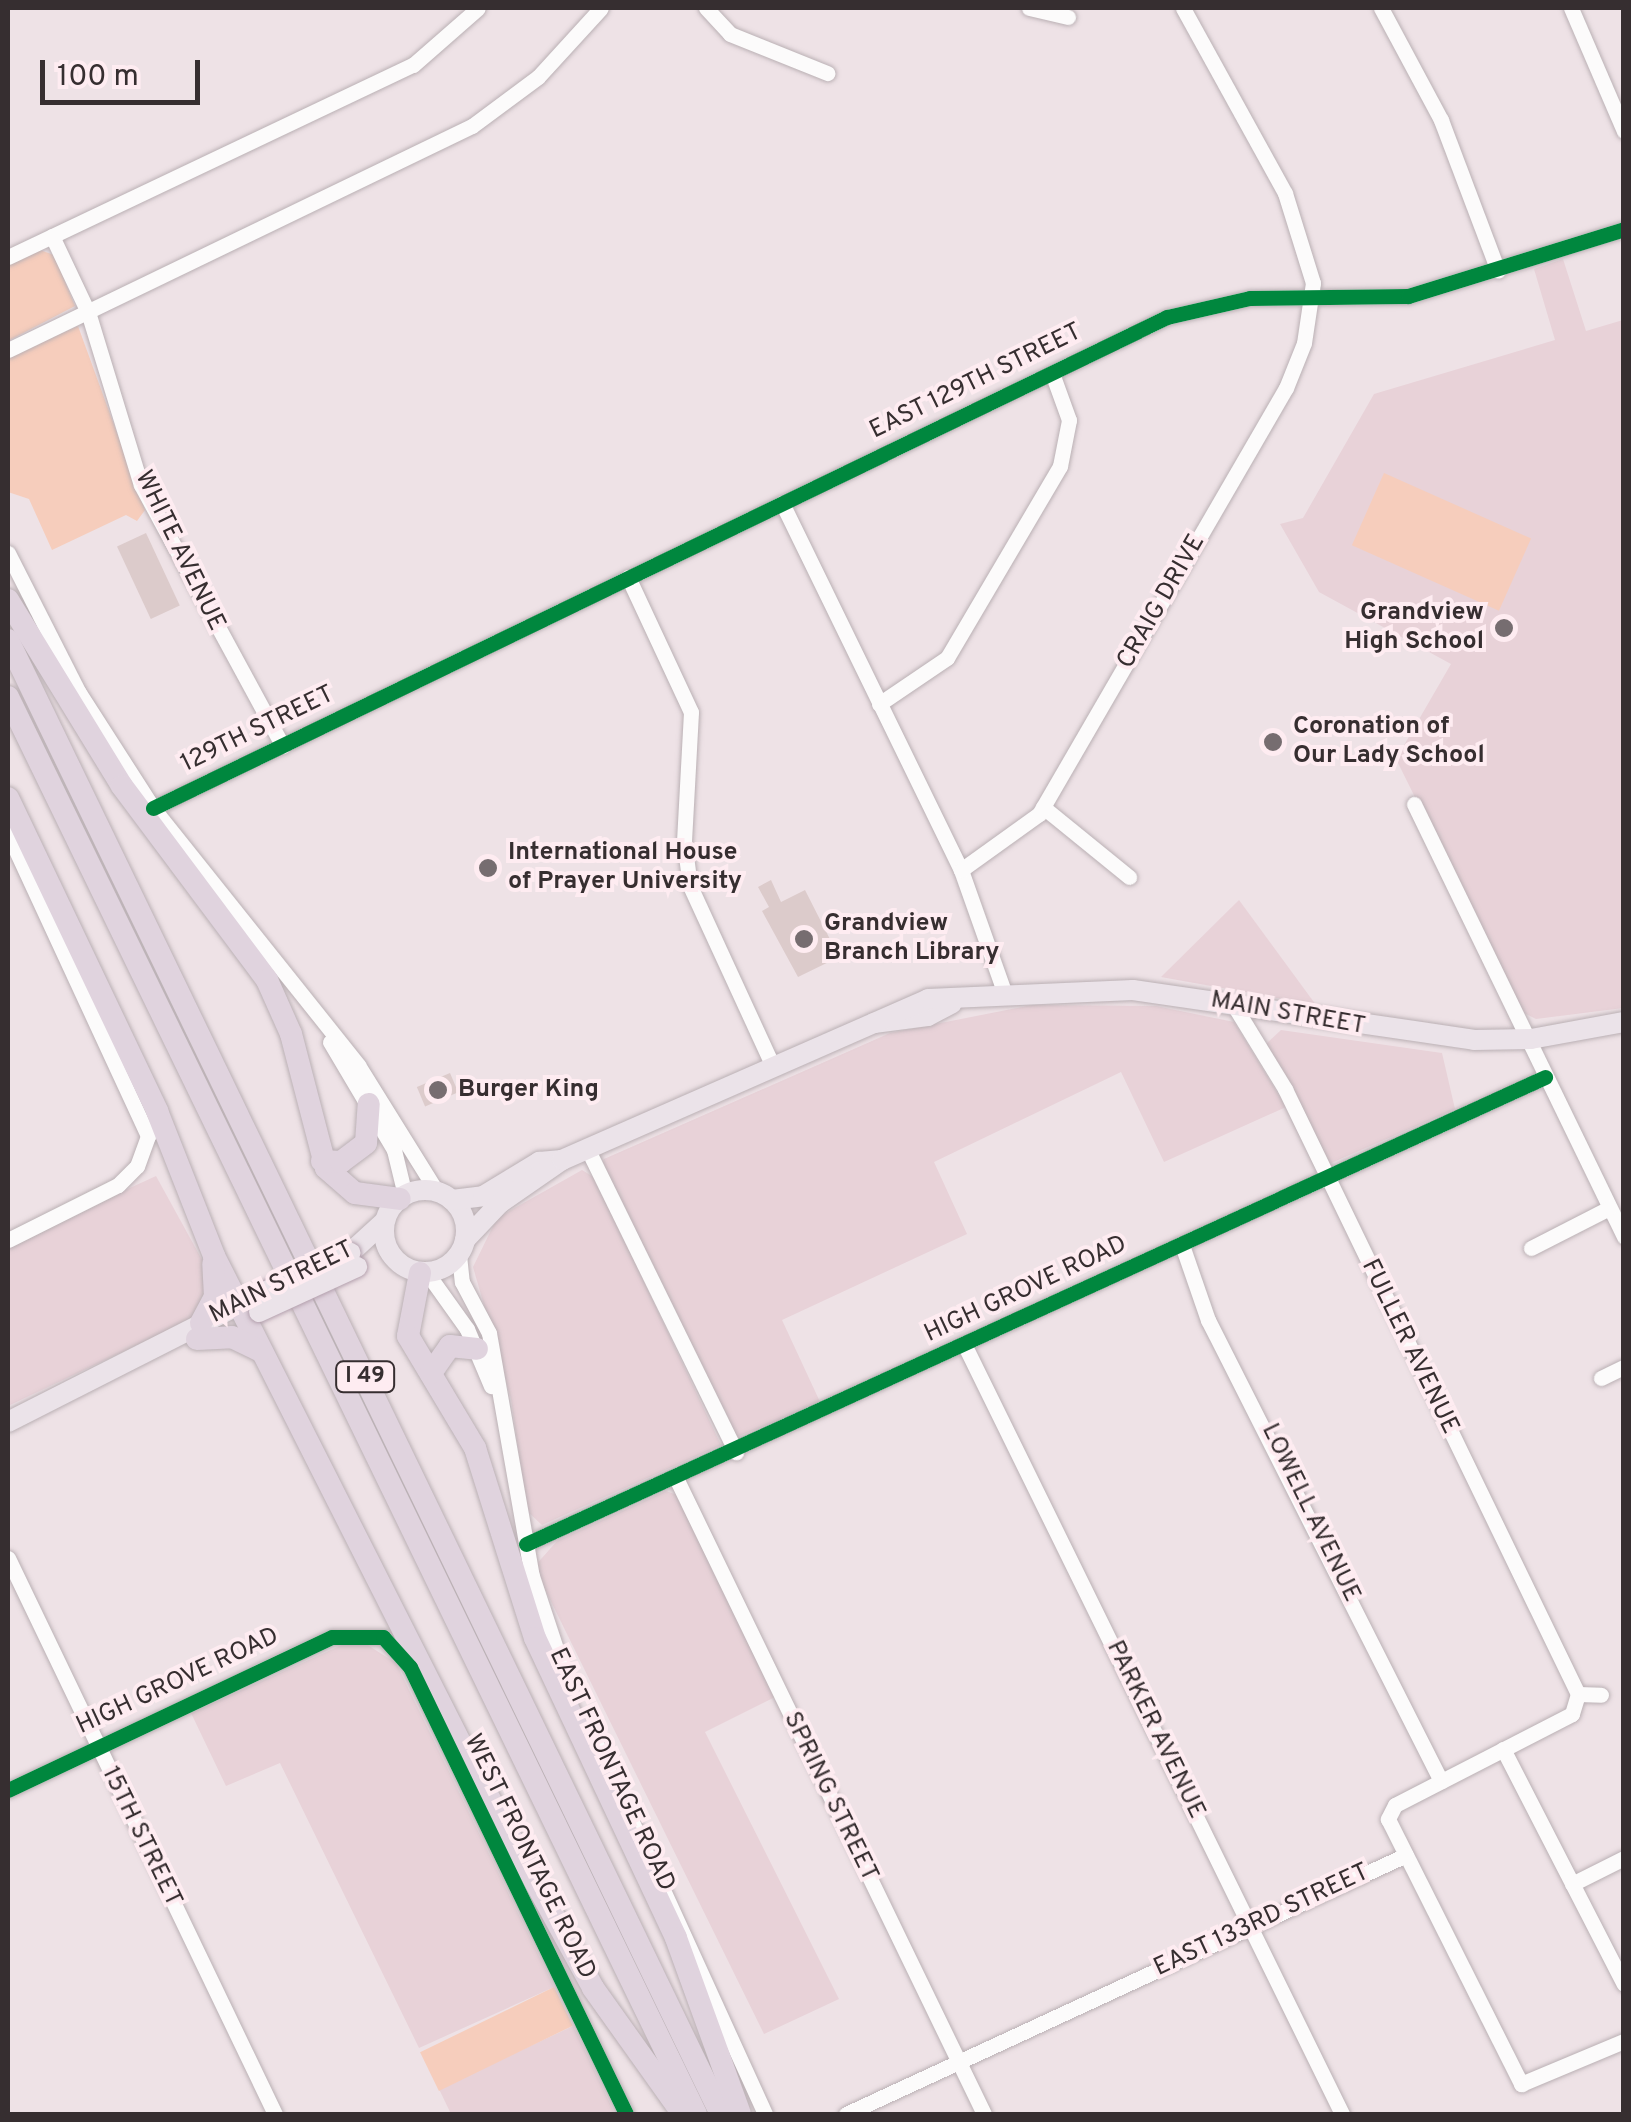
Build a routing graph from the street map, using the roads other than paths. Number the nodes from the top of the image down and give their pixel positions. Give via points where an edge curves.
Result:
1 (478, 8) edge
2 (601, 8) edge
3 (706, 8) edge
4 (1029, 8) edge
5 (1183, 8) edge
6 (1381, 8) edge
7 (1571, 8) edge
8 (1068, 18) dead end
9 (827, 73) dead end
10 (1624, 131) edge
11 (1624, 229) edge
12 (52, 236) junction
13 (8, 257) edge
14 (1498, 271) junction
15 (1312, 298) junction
16 (88, 312) junction
17 (8, 350) edge
18 (1052, 373) junction
19 (782, 503) junction
20 (8, 553) edge
21 (628, 577) junction
22 (8, 600) edge
23 (8, 640) edge
24 (8, 696) edge
25 (384, 696) joint
26 (879, 704) junction
27 (283, 746) junction
28 (8, 798) edge
29 (1414, 804) dead end
30 (1043, 807) junction
31 (154, 808) junction
32 (9, 842) edge
33 (961, 870) junction
34 (1129, 877) dead end
35 (1006, 994) junction
36 (1234, 1004) junction
37 (310, 1009) junction
38 (1624, 1022) edge
39 (1531, 1040) junction
40 (772, 1064) junction
41 (1545, 1077) junction
42 (369, 1104) junction
43 (587, 1148) junction
44 (562, 1160) junction
45 (322, 1162) junction
46 (1328, 1178) junction
47 (445, 1196) junction
48 (402, 1197) junction
49 (1609, 1208) junction
50 (384, 1222) junction
51 (1624, 1237) edge
52 (8, 1240) edge
53 (1182, 1246) junction
54 (462, 1247) junction
55 (1531, 1248) dead end
56 (214, 1256) junction
57 (353, 1260) junction
58 (396, 1260) junction
59 (424, 1273) junction
60 (248, 1308) junction
61 (191, 1334) junction
62 (965, 1346) junction
63 (477, 1349) junction
64 (260, 1351) junction
65 (1624, 1367) edge
66 (431, 1373) junction
67 (1601, 1378) dead end
68 (501, 1412) junction
69 (8, 1422) edge
70 (736, 1452) junction
71 (677, 1480) junction
72 (526, 1544) junction
73 (8, 1558) edge
74 (374, 1634) joint
75 (1578, 1694) junction
76 (1602, 1695) dead end
77 (98, 1748) junction
78 (1503, 1750) junction
79 (1441, 1781) junction
80 (8, 1790) edge
81 (1406, 1855) junction
82 (1624, 1858) edge
83 (1572, 1884) junction
84 (1251, 1925) junction
85 (1624, 1984) edge
86 (1624, 2041) edge
87 (958, 2061) junction
88 (275, 2114) edge
89 (626, 2114) edge
90 (683, 2114) edge
91 (696, 2114) edge
92 (721, 2114) edge
93 (740, 2114) edge
94 (765, 2114) edge
95 (846, 2114) edge
96 (984, 2114) edge
97 (1342, 2114) edge

1 - 12 street via 413,65
2 - 16 street via 538,77 472,126
3 - 9 street via 730,34
4 - 8 street
5 - 15 street via 1285,193
6 - 14 street via 1441,120
7 - 10 street
11 - 14 street, EAST 129TH STREET
12 - 13 street
12 - 16 street, WHITE AVENUE
14 - 15 street, EAST 129TH STREET via 1408,296
15 - 18 street, EAST 129TH STREET via 1193,309
15 - 30 street, CRAIG DRIVE via 1286,388
16 - 17 street
16 - 27 street, WHITE AVENUE via 142,485
18 - 19 street, EAST 129TH STREET
18 - 26 street via 1069,420 1060,466 947,658
19 - 21 street, EAST 129TH STREET
19 - 26 street
20 - 31 street via 78,690
21 - 25 street, EAST 129TH STREET
21 - 40 street via 691,712 684,841 690,886
22 - 45 highway via 122,786 267,980 291,1034
23 - 92 highway, I 49
24 - 91 highway, I 49
25 - 27 street, 129TH STREET
26 - 33 street
27 - 31 street, 129TH STREET
28 - 56 highway via 157,1111
29 - 39 street
30 - 33 street, CRAIG DRIVE
30 - 34 street
31 - 37 street
32 - 52 street via 140,1107 148,1136 138,1166 102,1193
33 - 35 street
35 - 36 main road, MAIN STREET via 1132,990
35 - 40 main road, MAIN STREET via 928,1000
36 - 39 main road, MAIN STREET via 1415,1036
36 - 46 street, FULLER AVENUE
37 - 42 street
37 - 47 street via 358,1065
38 - 39 main road, MAIN STREET
39 - 41 street
40 - 43 main road, MAIN STREET
41 - 46 street, HIGH GROVE ROAD
41 - 49 street
42 - 45 highway via 366,1143 341,1162
42 - 48 street via 399,1162
43 - 44 main road, MAIN STREET
43 - 70 street
44 - 47 main road, MAIN STREET via 539,1162 483,1196
44 - 54 main road, MAIN STREET via 500,1203
45 - 48 highway via 347,1189
46 - 53 street, HIGH GROVE ROAD
46 - 75 street, FULLER AVENUE
47 - 48 main road
47 - 54 main road via 465,1218
48 - 50 main road
49 - 51 street
49 - 55 street
50 - 57 main road, MAIN STREET
50 - 58 main road
53 - 62 street, HIGH GROVE ROAD
53 - 79 street, LOWELL AVENUE via 1208,1320
54 - 59 main road
54 - 68 street, EAST FRONTAGE ROAD via 462,1282 489,1333
56 - 60 highway
56 - 61 highway via 215,1297
57 - 58 main road, MAIN STREET
57 - 60 main road, MAIN STREET, bridge
58 - 59 main road
59 - 63 street, EAST FRONTAGE ROAD
59 - 66 highway via 406,1326
60 - 61 main road, MAIN STREET
60 - 64 highway
61 - 64 highway via 232,1338
61 - 69 main road, MAIN STREET
62 - 70 street, HIGH GROVE ROAD
62 - 84 street, PARKER AVENUE
63 - 66 highway via 450,1346
63 - 68 street, EAST FRONTAGE ROAD
64 - 90 highway via 549,1914
65 - 67 street
66 - 93 highway via 475,1448 534,1638 676,1938
68 - 72 street, EAST FRONTAGE ROAD
70 - 71 street, HIGH GROVE ROAD
71 - 72 street, HIGH GROVE ROAD
71 - 87 street, SPRING STREET
72 - 94 street, EAST FRONTAGE ROAD via 565,1678
73 - 77 street, 15TH STREET
74 - 77 street, HIGH GROVE ROAD via 332,1636
74 - 89 street, WEST FRONTAGE ROAD via 410,1667
75 - 76 street
75 - 78 street via 1572,1714
77 - 80 street, HIGH GROVE ROAD
77 - 88 street, 15TH STREET
78 - 79 street
78 - 83 street
79 - 81 street via 1388,1811
81 - 84 street, EAST 133RD STREET
81 - 86 street via 1524,2085
82 - 83 street
83 - 85 street
84 - 87 street, EAST 133RD STREET
84 - 97 street, PARKER AVENUE
87 - 95 street, EAST 133RD STREET
87 - 96 street, SPRING STREET

